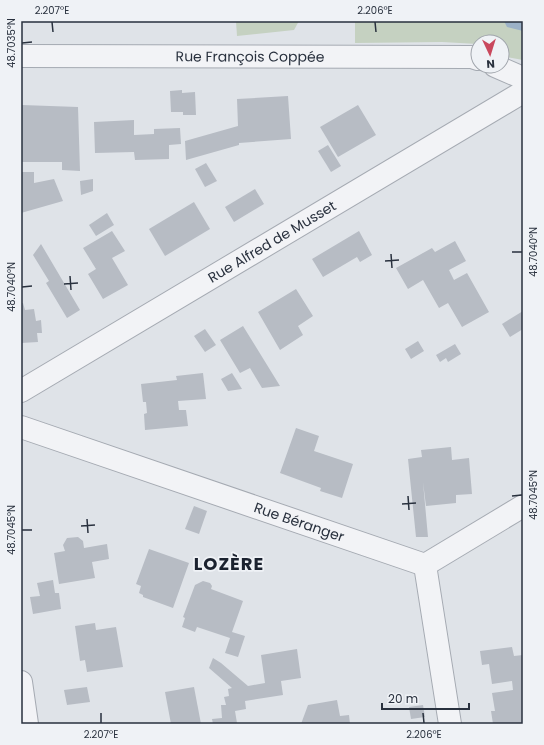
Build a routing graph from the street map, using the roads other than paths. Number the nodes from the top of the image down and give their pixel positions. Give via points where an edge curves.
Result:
1 (21, 56) edge
2 (470, 57) edge
3 (510, 72) edge
4 (523, 78) edge
5 (523, 92) edge
6 (21, 392) edge
7 (21, 427) edge
8 (523, 506) edge
9 (425, 565) junction
10 (21, 682) edge
11 (27, 724) edge
12 (450, 724) edge

1 - 2 street, Rue François Coppée
3 - 4 street
5 - 6 street, Rue Alfred de Musset
7 - 9 street, Rue Béranger
8 - 9 street
9 - 12 street
10 - 11 street

